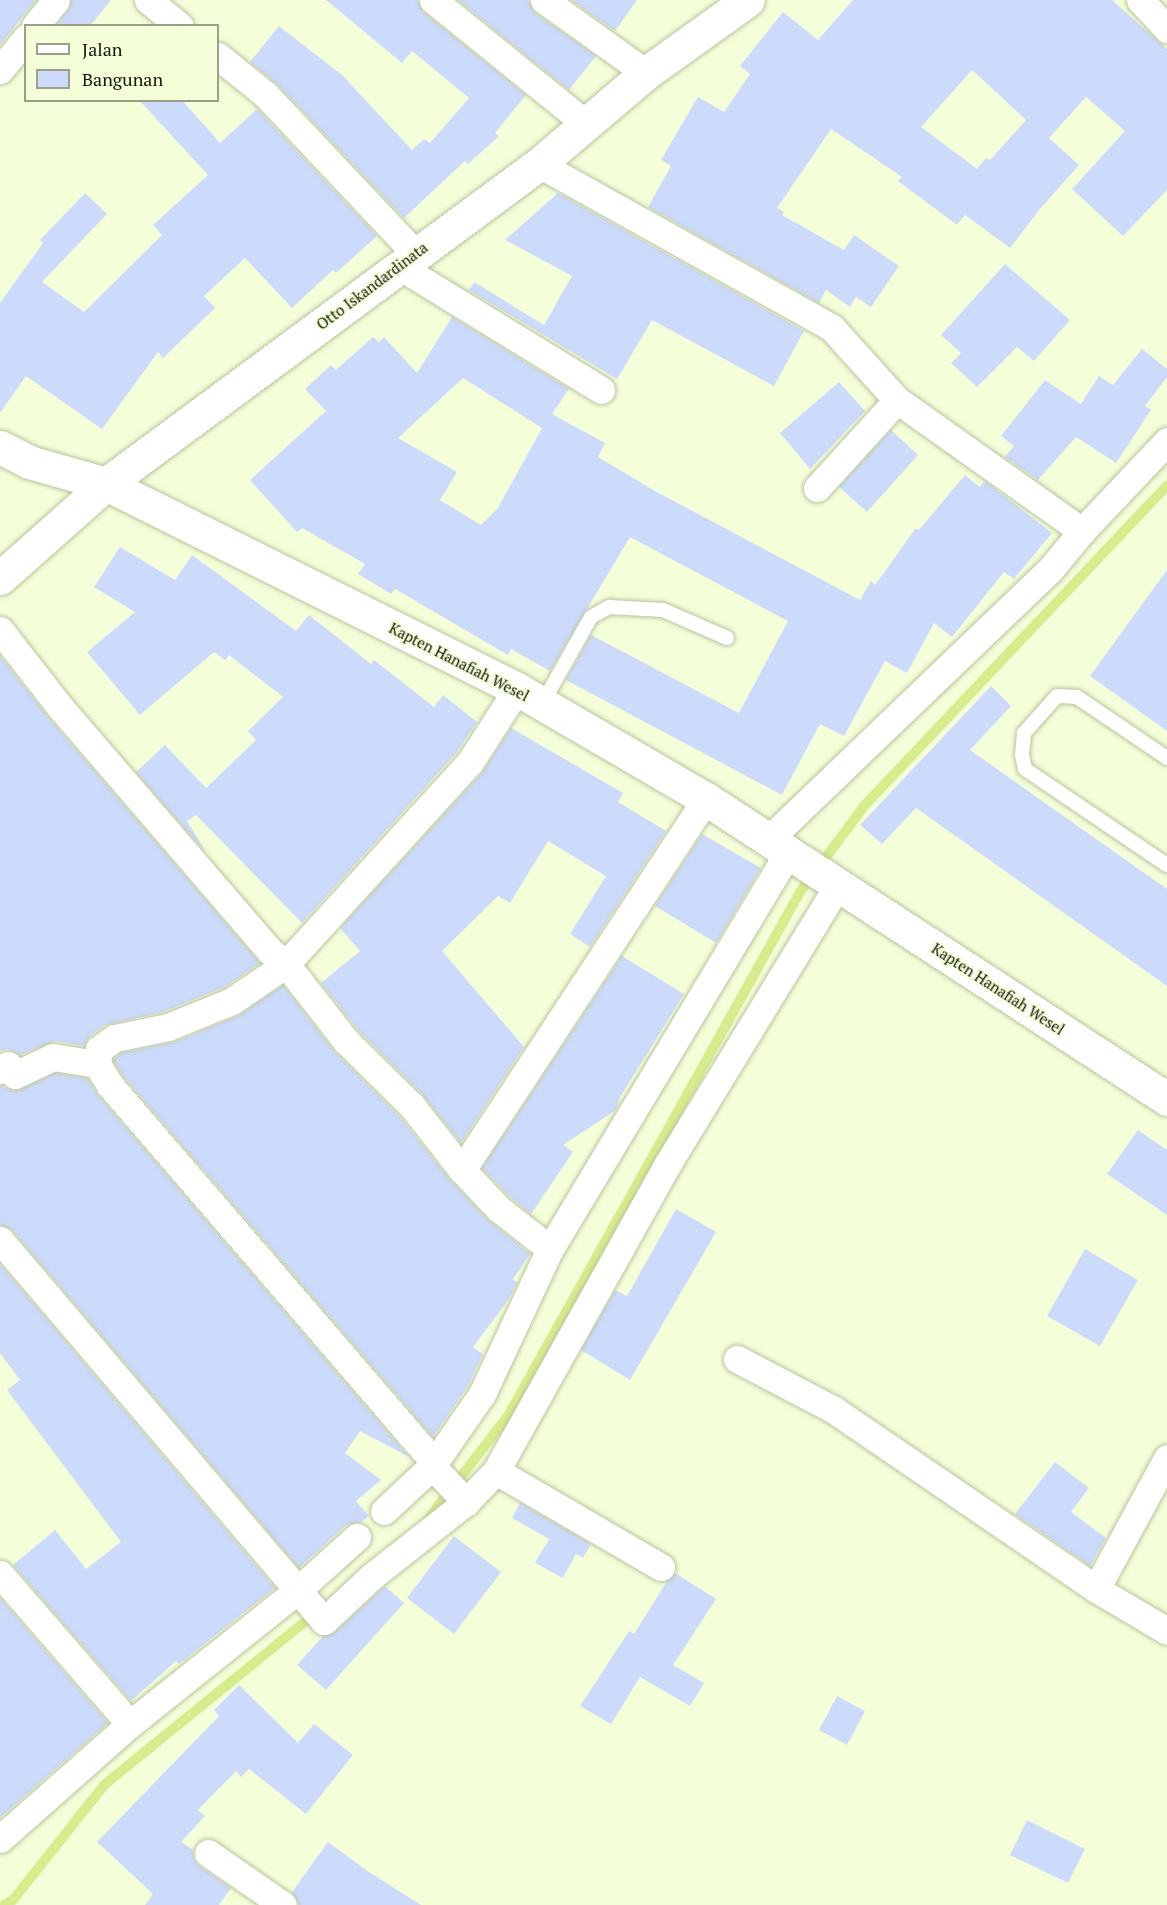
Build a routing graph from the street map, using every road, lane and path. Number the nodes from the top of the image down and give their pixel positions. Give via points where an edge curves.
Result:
1 (56, 0) edge
2 (148, 0) edge
3 (433, 0) edge
4 (544, 0) edge
5 (1140, 0) edge
6 (736, 3) edge
7 (37, 24) edge
8 (178, 24) edge
9 (1167, 29) edge
10 (24, 40) edge
11 (219, 57) edge
12 (0, 70) edge
13 (646, 73) junction
14 (586, 124) junction
15 (539, 164) junction
16 (408, 260) junction
17 (601, 390) dead end
18 (897, 400) junction
19 (1167, 441) edge
20 (0, 447) edge
21 (106, 484) junction
22 (816, 488) dead end
23 (1082, 531) junction
24 (0, 578) edge
25 (0, 630) edge
26 (728, 638) dead end
27 (529, 697) junction
28 (1167, 758) edge
29 (706, 799) junction
30 (785, 851) junction
31 (1167, 866) edge
32 (833, 882) junction
33 (286, 964) junction
34 (97, 1064) junction
35 (0, 1070) edge
36 (1167, 1099) edge
37 (462, 1170) junction
38 (0, 1240) edge
39 (550, 1249) junction
40 (737, 1359) dead end
41 (1167, 1458) edge
42 (496, 1471) junction
43 (445, 1478) junction
44 (384, 1511) dead end
45 (357, 1536) dead end
46 (661, 1567) dead end
47 (0, 1574) edge
48 (1096, 1589) junction
49 (304, 1594) junction
50 (1167, 1631) edge
51 (130, 1724) junction
52 (0, 1839) edge
53 (208, 1853) dead end
54 (283, 1905) edge

1 - 7 street
2 - 8 street
3 - 14 street
4 - 13 street
5 - 9 street
6 - 13 main road, Otto Iskandardinata
10 - 12 street
11 - 16 street via 266,95
13 - 14 main road, Otto Iskandardinata
14 - 15 main road, Otto Iskandardinata
15 - 16 main road, Otto Iskandardinata
15 - 18 street via 832,328
16 - 17 street
16 - 21 main road, Otto Iskandardinata
18 - 22 street
18 - 23 street
19 - 23 street
20 - 21 main road, Kapten Hanafiah Wesel via 29,462
21 - 24 main road, Otto Iskandardinata
21 - 27 main road, Kapten Hanafiah Wesel
23 - 30 street via 1049,571
25 - 33 street via 60,707 270,951
26 - 27 lane via 663,610 609,607 591,617
27 - 29 main road, Kapten Hanafiah Wesel
27 - 33 street
28 - 31 lane via 1077,697 1057,696 1024,733 1025,769
29 - 30 main road, Kapten Hanafiah Wesel
29 - 37 street
30 - 32 main road, Kapten Hanafiah Wesel
30 - 39 street
32 - 36 main road, Kapten Hanafiah Wesel
32 - 42 street via 667,1165
33 - 34 street via 232,1001 168,1027 106,1041 99,1049
33 - 37 street via 346,1041 412,1106
34 - 35 street via 53,1057 15,1075 8,1065
34 - 43 street via 110,1085
37 - 39 street via 499,1209
38 - 49 street
39 - 43 street
40 - 48 street via 834,1410
41 - 48 street
42 - 43 street
42 - 46 street
43 - 44 street
43 - 49 street via 371,1577 324,1621
45 - 49 street
47 - 51 street
48 - 50 street
49 - 51 street
51 - 52 street
53 - 54 street

